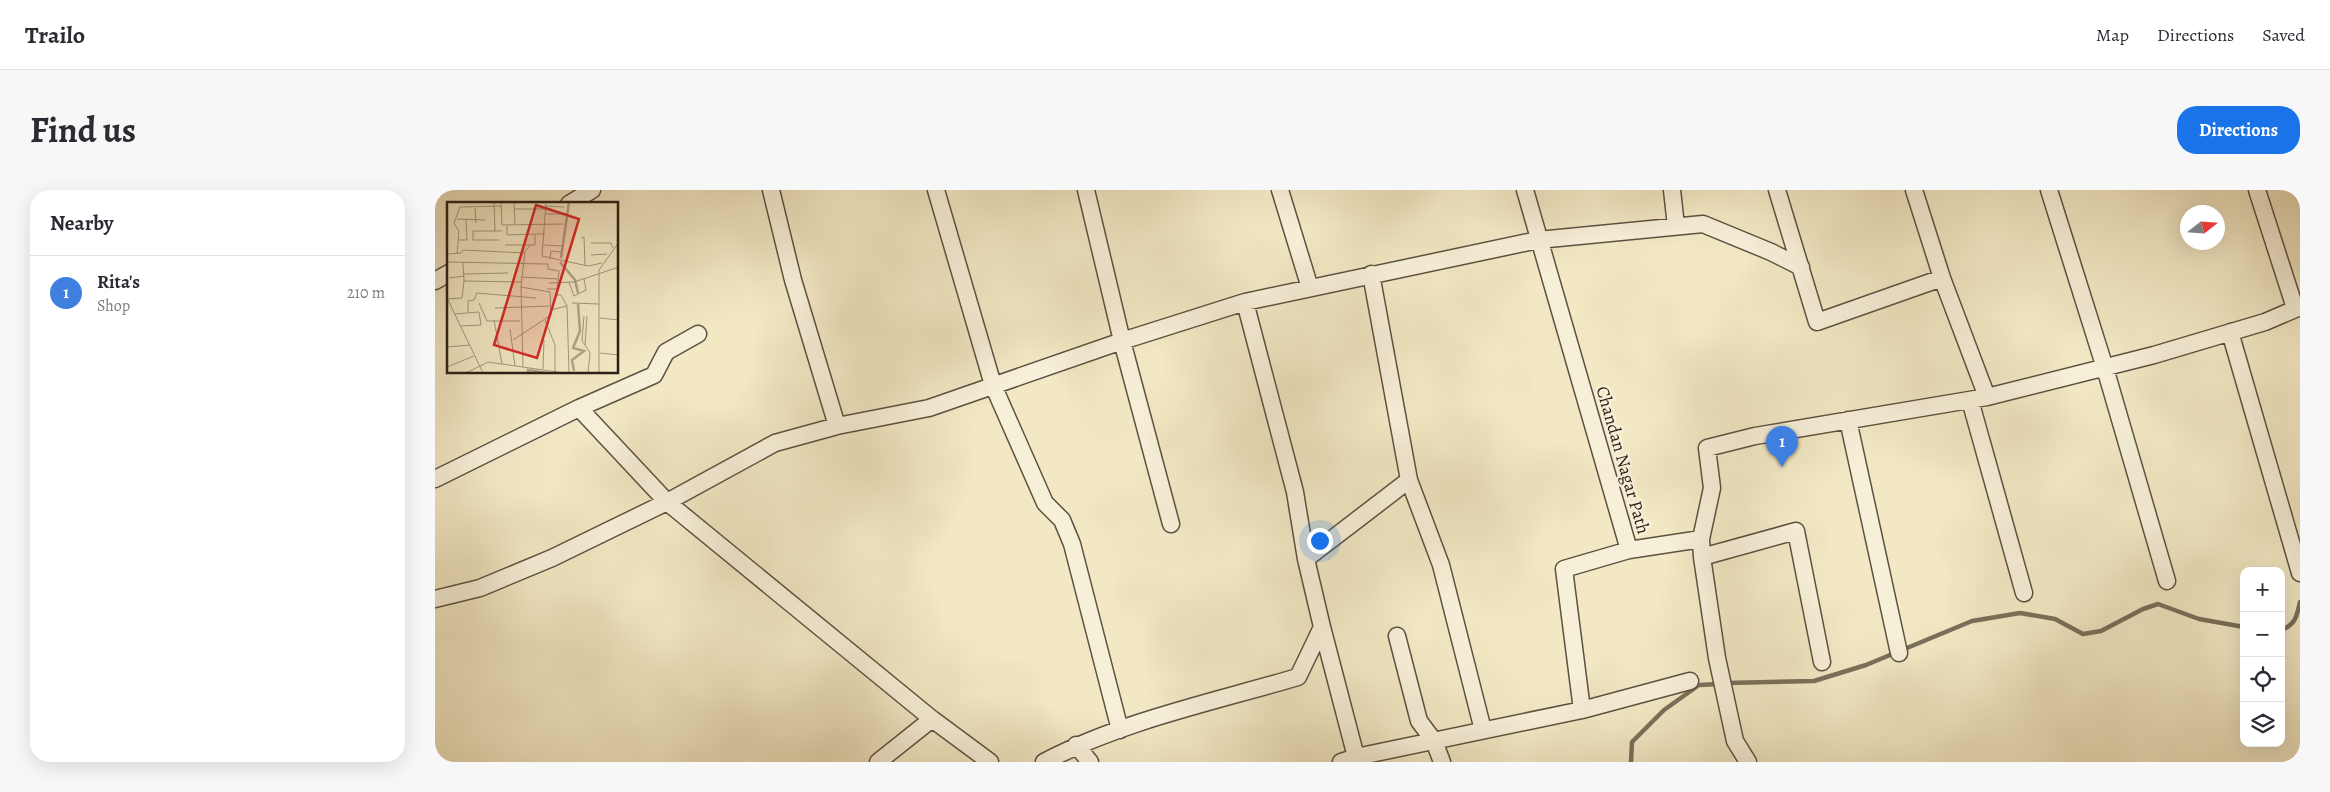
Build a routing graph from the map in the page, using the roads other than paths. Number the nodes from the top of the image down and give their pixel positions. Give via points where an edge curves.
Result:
1 (592, 190) edge
2 (771, 190) edge
3 (936, 190) edge
4 (1086, 190) edge
5 (1280, 190) edge
6 (1525, 190) edge
7 (1672, 190) edge
8 (1777, 190) edge
9 (1914, 190) edge
10 (2049, 190) edge
11 (2257, 190) edge
12 (572, 202) edge
13 (1676, 226) junction
14 (1538, 240) junction
15 (1801, 267) junction
16 (447, 274) edge
17 (1371, 274) junction
18 (1942, 278) junction
19 (435, 281) edge
20 (1310, 288) junction
21 (1245, 302) junction
22 (2297, 308) edge
23 (2230, 332) junction
24 (698, 334) dead end
25 (1122, 341) junction
26 (2105, 368) junction
27 (993, 385) junction
28 (1987, 397) junction
29 (1970, 400) junction
30 (579, 408) junction
31 (1848, 420) junction
32 (837, 426) junction
33 (435, 479) edge
34 (1409, 480) junction
35 (667, 502) junction
36 (1171, 524) dead end
37 (1701, 538) junction
38 (1629, 550) junction
39 (1702, 557) junction
40 (1306, 559) junction
41 (2300, 573) edge
42 (2167, 581) dead end
43 (2024, 593) dead end
44 (435, 599) edge
45 (1322, 627) junction
46 (1397, 636) dead end
47 (1899, 652) dead end
48 (1822, 662) dead end
49 (1690, 681) dead end
50 (1582, 710) junction
51 (932, 719) junction
52 (1120, 730) junction
53 (1483, 730) junction
54 (1434, 741) junction
55 (1076, 745) junction
56 (1349, 760) edge
57 (878, 762) edge
58 (990, 762) edge
59 (1044, 762) edge
60 (1090, 762) edge
61 (1442, 762) edge
62 (1748, 762) edge

1 - 12 street
2 - 32 street via 793,280
3 - 27 street
4 - 25 street
5 - 20 street
6 - 14 street, Chandan Nagar Path
7 - 13 street
8 - 15 street
9 - 18 street
10 - 26 street
11 - 22 street
13 - 14 street
13 - 15 street via 1703,224
14 - 17 street
14 - 38 street, Chandan Nagar Path
15 - 18 street via 1817,322
16 - 19 street
17 - 20 street
17 - 34 street
18 - 28 street
20 - 21 street
21 - 25 street
21 - 40 street via 1295,492
22 - 23 street
23 - 26 street
23 - 41 street
24 - 30 street via 666,352 654,375
25 - 27 street
25 - 36 street
26 - 28 street
26 - 42 street
27 - 32 street via 929,408
27 - 52 street via 1045,503 1061,520 1072,544
28 - 29 street
29 - 31 street
29 - 43 street
30 - 33 street
30 - 35 street
31 - 37 street via 1707,448 1712,488
31 - 47 street
32 - 35 street via 775,443
34 - 40 street
34 - 53 street via 1441,565
35 - 44 street via 552,558 481,588
35 - 51 street
37 - 38 street
37 - 39 street
38 - 50 street, Chandan Nagar Path via 1564,570
39 - 48 street via 1796,531
39 - 62 street via 1726,703 1735,742
40 - 45 street
45 - 52 street via 1298,677
45 - 56 street
46 - 54 street via 1419,721
49 - 50 street
50 - 53 street
51 - 57 street
51 - 58 street
52 - 55 street
53 - 54 street
54 - 56 street
54 - 61 street
55 - 59 street
55 - 60 street

